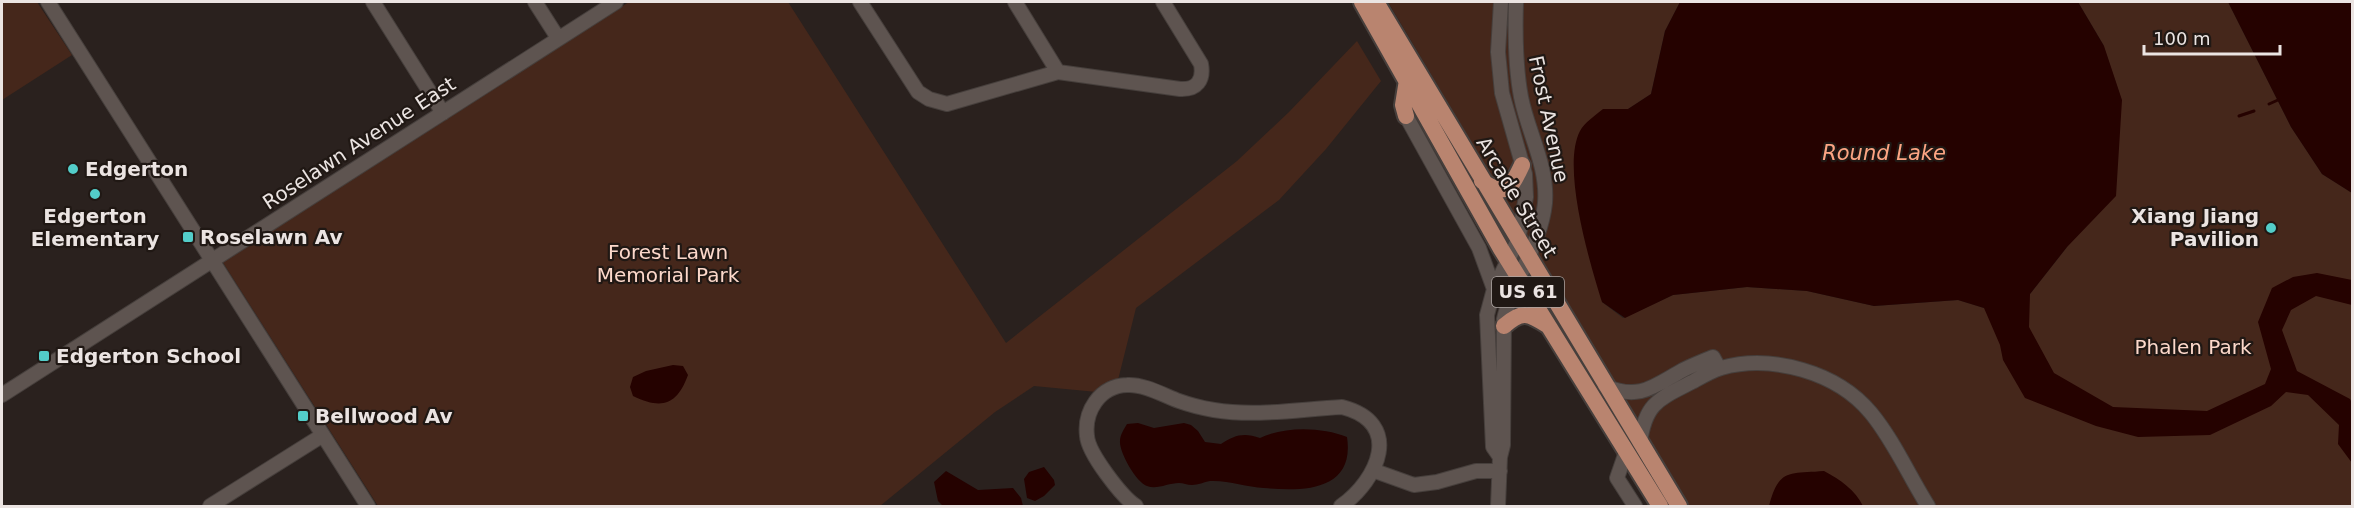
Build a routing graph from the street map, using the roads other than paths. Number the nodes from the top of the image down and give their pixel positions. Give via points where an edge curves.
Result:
1 (48, 2) edge
2 (373, 2) edge
3 (535, 2) edge
4 (616, 2) edge
5 (1015, 2) edge
6 (1163, 2) edge
7 (1501, 2) edge
8 (1515, 2) edge
9 (867, 4) edge
10 (1368, 4) edge
11 (558, 38) junction
12 (1058, 72) junction
13 (1407, 72) junction
14 (443, 113) junction
15 (1406, 116) joint
16 (1522, 165) junction
17 (1482, 181) junction
18 (1518, 240) junction
19 (1528, 257) junction
20 (212, 260) junction
21 (1508, 260) junction
22 (1518, 276) junction
23 (1494, 289) junction
24 (1504, 326) junction
25 (1549, 326) junction
26 (1605, 386) junction
27 (1661, 391) junction
28 (2, 395) edge
29 (323, 435) junction
30 (1633, 447) junction
31 (1500, 457) junction
32 (1375, 471) junction
33 (1500, 471) junction
34 (210, 507) edge
35 (368, 507) edge
36 (1136, 507) edge
37 (1341, 507) edge
38 (1498, 507) edge
39 (1635, 507) edge
40 (1660, 507) edge
41 (1679, 507) edge
42 (1928, 507) edge

1 - 20 street
2 - 14 street
3 - 11 street
4 - 11 street, Roselawn Avenue East
5 - 12 street
6 - 12 street via 1201,64 1203,74 1193,87 1180,89
7 - 16 street, Frost Avenue via 1498,52 1502,93
8 - 19 street, Frost Avenue via 1515,51 1521,99 1545,183 1545,205
9 - 12 street via 914,87 936,102 947,104
10 - 13 main road, Arcade Street / US 61
11 - 14 street, Roselawn Avenue East
13 - 15 main road
13 - 17 main road, Arcade Street / US 61
13 - 21 main road, Arcade Street / US 61
14 - 20 street, Roselawn Avenue East
15 - 23 street via 1479,248
16 - 17 main road via 1507,189 1493,188
16 - 18 street, Frost Avenue via 1526,197
17 - 18 main road, Arcade Street / US 61
18 - 19 main road, Arcade Street / US 61
18 - 21 street, Frost Avenue
19 - 22 street, Frost Avenue
19 - 26 main road, Arcade Street / US 61
20 - 28 street, Roselawn Avenue East
20 - 29 street
21 - 22 main road, Arcade Street / US 61
21 - 23 street, Frost Avenue
22 - 24 street, Frost Avenue via 1508,300
22 - 25 main road, Arcade Street / US 61
23 - 31 street, Frost Avenue via 1487,315 1487,343 1493,447
24 - 25 main road via 1521,314 1531,315
24 - 31 street, Frost Avenue
25 - 30 main road, Arcade Street / US 61
26 - 27 street via 1629,393
26 - 30 main road, Arcade Street / US 61
27 - 30 street via 1646,413
27 - 42 street via 1678,382 1740,364 1772,364 1824,378 1848,392 1870,412
29 - 34 street
29 - 35 street
30 - 39 street via 1617,478
30 - 40 main road, Arcade Street / US 61
30 - 41 main road, Arcade Street / US 61
31 - 33 street
32 - 33 street via 1414,485 1476,471
32 - 36 street via 1380,446 1377,435 1363,416 1352,410 1216,410 1126,385 1101,395 1093,404 1087,416 1086,436 1123,496
32 - 37 street
33 - 38 street

